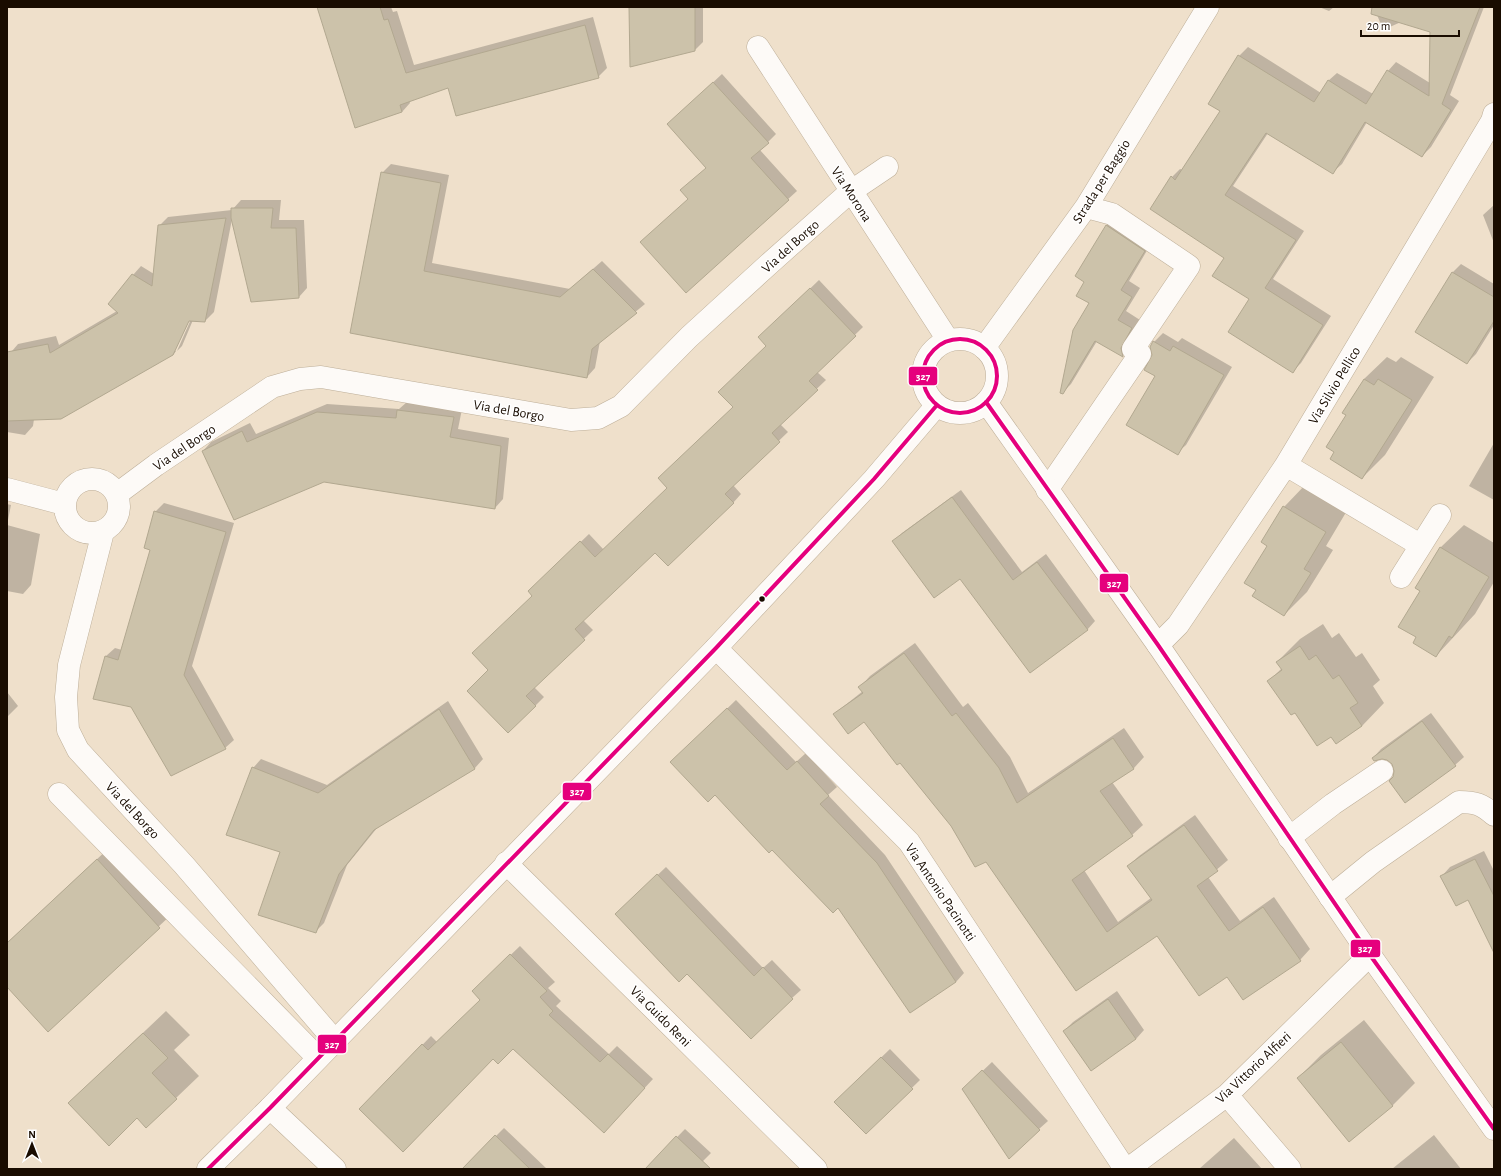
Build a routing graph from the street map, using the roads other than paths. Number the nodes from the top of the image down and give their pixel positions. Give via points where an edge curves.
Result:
1 (1208, 7) edge
2 (758, 47) dead end
3 (1493, 119) edge
4 (887, 167) dead end
5 (850, 192) junction
6 (1086, 207) junction
7 (948, 340) junction
8 (984, 348) junction
9 (986, 402) junction
10 (937, 405) junction
11 (1286, 466) junction
12 (7, 489) edge
13 (1047, 490) junction
14 (117, 494) junction
15 (64, 504) junction
16 (1440, 515) dead end
17 (103, 532) junction
18 (1420, 545) junction
19 (1401, 577) dead end
20 (1158, 645) junction
21 (716, 648) junction
22 (1382, 771) dead end
23 (59, 794) dead end
24 (1494, 816) edge
25 (1289, 838) junction
26 (506, 863) junction
27 (1330, 897) junction
28 (1370, 955) junction
29 (335, 1041) junction
30 (318, 1058) junction
31 (1227, 1095) junction
32 (270, 1108) junction
33 (1494, 1129) edge
34 (208, 1169) edge
35 (335, 1169) edge
36 (816, 1169) edge
37 (1127, 1169) edge
38 (1290, 1169) edge

1 - 6 street, Strada per Baggio
2 - 5 street, Via Morona
3 - 11 street, Via Silvio Pellico
4 - 5 street, Via del Borgo
5 - 7 street, Via Morona
5 - 14 street, Via del Borgo via 689,337 621,406 598,418 571,420 321,377 300,379 272,387
6 - 8 street, Strada per Baggio
6 - 13 street via 1112,214 1189,266 1133,349 1140,354
7 - 8 street via 964,339 978,343
7 - 10 street via 932,351 923,370 925,390
8 - 9 street via 996,365 997,375 992,394
9 - 10 street via 962,413
9 - 13 street
10 - 21 street via 874,479
11 - 18 street
11 - 20 street, Via Silvio Pellico via 1178,626
12 - 15 street
13 - 20 street
14 - 15 street via 104,481 87,479 71,488
14 - 17 street via 120,502 119,512 110,527
15 - 17 street via 69,521 75,528 88,533
16 - 18 street
17 - 29 street, Via del Borgo via 69,664 66,696 68,730 78,750 184,865
18 - 19 street
20 - 25 street
21 - 26 street
21 - 37 street, Via Antonio Pacinotti via 909,842
22 - 25 street
23 - 30 street
24 - 27 street via 1485,807 1474,802 1459,802 1373,862
25 - 27 street
26 - 29 street
26 - 36 street, Via Guido Reni
27 - 28 street
28 - 31 street, Via Vittorio Alfieri
28 - 33 street
29 - 30 street
30 - 32 street
31 - 37 street, Via Vittorio Alfieri
31 - 38 street
32 - 34 street
32 - 35 street

